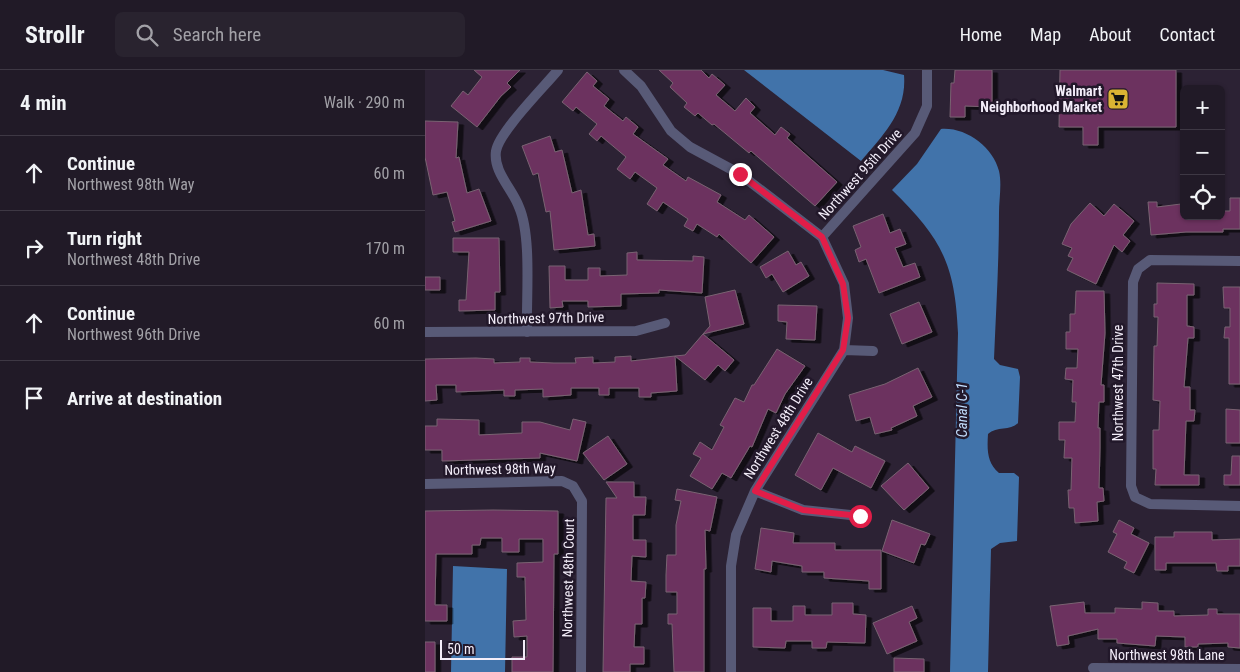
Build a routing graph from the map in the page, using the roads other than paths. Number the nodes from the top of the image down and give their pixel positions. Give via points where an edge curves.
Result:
1 (558, 70) edge
2 (624, 70) edge
3 (927, 70) edge
4 (822, 237) junction
5 (1240, 261) edge
6 (665, 323) dead end
7 (425, 332) edge
8 (527, 332) junction
9 (843, 350) junction
10 (873, 351) dead end
11 (425, 484) edge
12 (573, 486) joint
13 (755, 491) junction
14 (1240, 506) edge
15 (860, 516) dead end
16 (1093, 668) dead end
17 (1240, 669) edge
18 (581, 672) edge
19 (731, 672) edge

1 - 8 street via 503,134 496,150 496,166 519,207 525,231
2 - 4 street via 641,86 671,131 690,147 740,174
3 - 4 street, Northwest 95th Drive via 927,106 915,133
4 - 9 street, Northwest 48th Drive via 843,284 848,318
5 - 14 street, Northwest 47th Drive via 1150,260 1138,269 1133,282 1131,486 1135,497 1150,504
6 - 8 street, Northwest 97th Drive via 636,331
7 - 8 street, Northwest 97th Drive
9 - 10 street
9 - 13 street, Northwest 48th Drive
11 - 12 street, Northwest 98th Way via 562,480
12 - 18 street, Northwest 48th Court via 582,501
13 - 15 street via 803,510
13 - 19 street, Northwest 48th Drive via 736,535 731,566
16 - 17 street, Northwest 98th Lane

